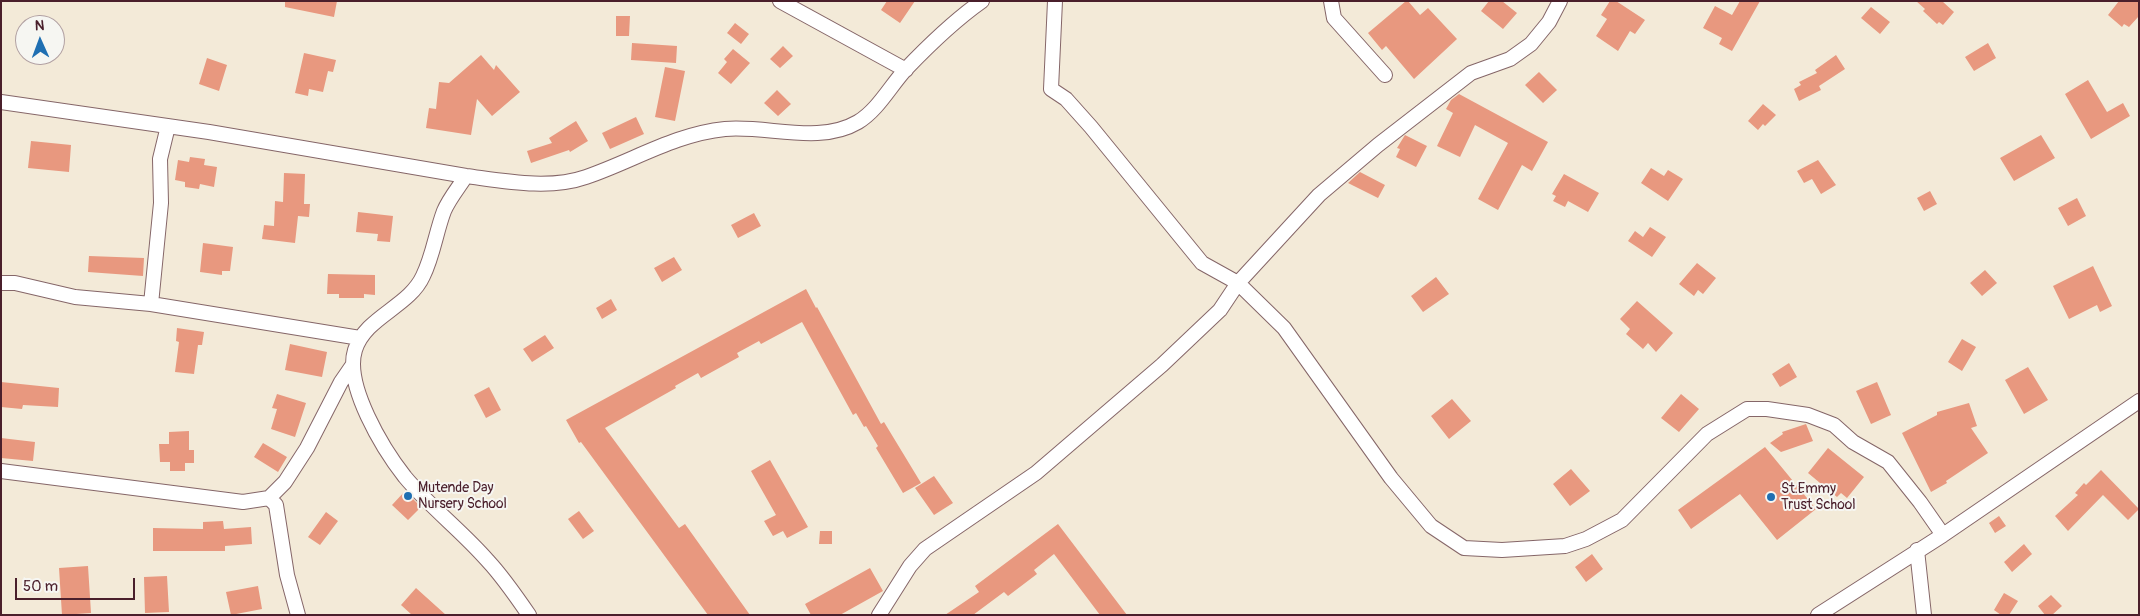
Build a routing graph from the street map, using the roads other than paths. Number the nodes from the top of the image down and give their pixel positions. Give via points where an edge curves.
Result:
1 (780, 1) edge
2 (982, 1) edge
3 (1055, 1) edge
4 (1331, 1) edge
5 (1556, 3) edge
6 (906, 70) junction
7 (1385, 75) dead end
8 (1, 102) edge
9 (168, 126) junction
10 (466, 176) junction
11 (1, 283) edge
12 (1238, 283) junction
13 (151, 304) junction
14 (360, 338) junction
15 (352, 366) junction
16 (2139, 401) edge
17 (1, 471) edge
18 (269, 498) junction
19 (1944, 534) junction
20 (1917, 550) junction
21 (298, 615) edge
22 (529, 615) edge
23 (879, 615) edge
24 (1818, 615) edge
25 (1924, 615) edge

1 - 6 street
2 - 6 street
3 - 12 street via 1051,89 1091,127 1202,263
4 - 7 street via 1334,18
5 - 12 street via 1549,22 1531,44 1510,59 1471,73 1378,145 1319,196
6 - 10 street via 860,121 840,131 726,129 687,135 585,177 555,183
8 - 9 street
9 - 10 street
9 - 13 street via 160,159 161,203
10 - 14 street via 444,209 423,276 414,290
11 - 13 street via 15,283 75,297
12 - 19 street via 1284,328 1374,455 1432,526 1464,548 1502,550 1565,546 1586,539 1622,520 1707,434 1747,409 1808,415 1834,425 1853,442 1888,462
12 - 23 street via 1220,310 1181,347 1036,473 925,549 910,566
13 - 14 street
14 - 15 street
15 - 18 street via 307,448 285,482
15 - 22 street via 354,384 362,404 405,476 488,561
16 - 19 street
17 - 18 street via 243,502
18 - 21 street via 276,505 287,575
19 - 20 street
20 - 24 street
20 - 25 street

